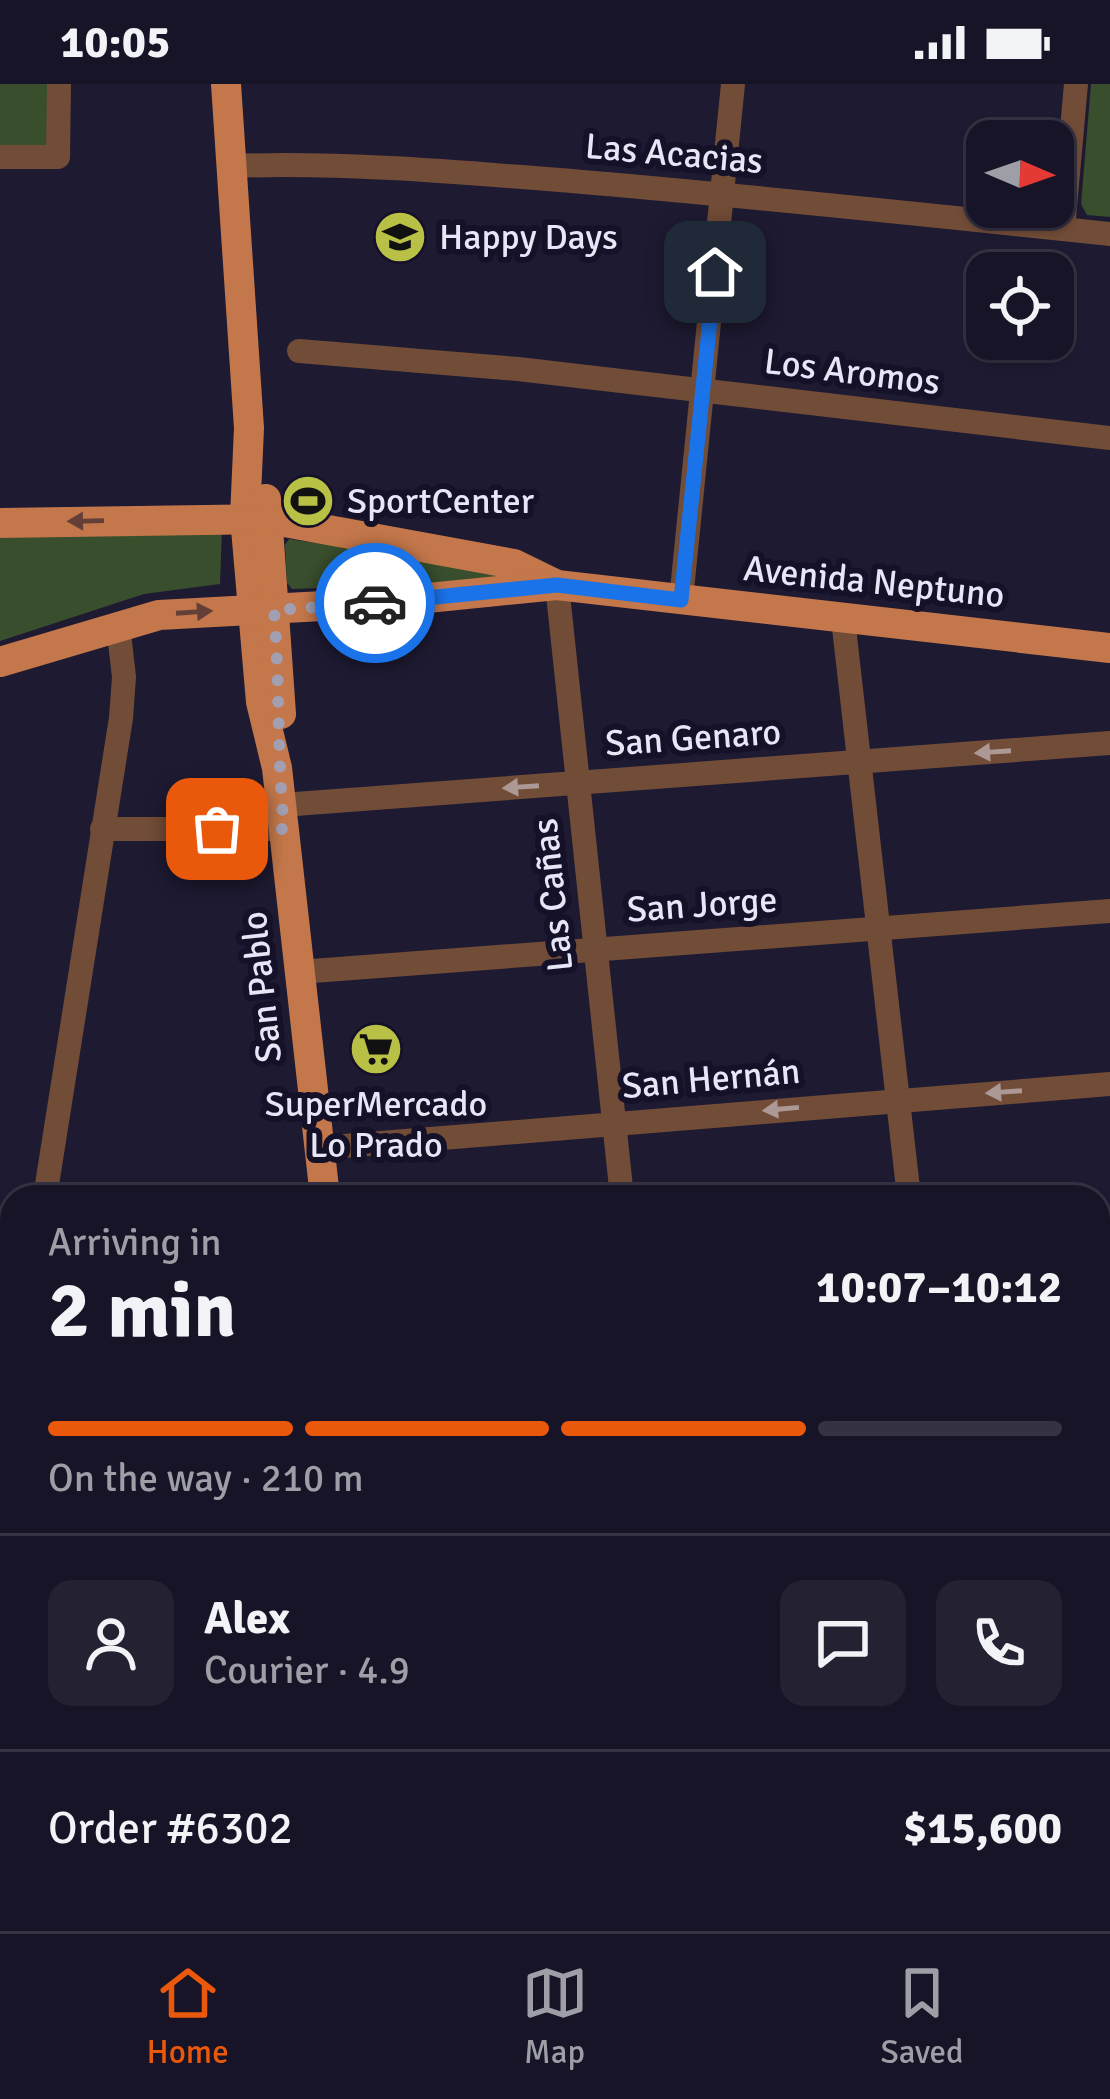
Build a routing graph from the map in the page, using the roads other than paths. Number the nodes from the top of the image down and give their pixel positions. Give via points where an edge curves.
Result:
1 (59, 84) edge
2 (204, 84) edge
3 (733, 84) edge
4 (1076, 84) edge
5 (226, 97) edge
6 (0, 157) edge
7 (231, 166) junction
8 (723, 194) junction
9 (1063, 229) junction
10 (1110, 234) edge
11 (299, 351) dead end
12 (703, 391) junction
13 (1110, 438) edge
14 (257, 518) junction
15 (0, 523) edge
16 (557, 585) junction
17 (681, 600) junction
18 (264, 610) junction
19 (843, 620) junction
20 (118, 625) junction
21 (1110, 648) edge
22 (0, 662) edge
23 (1110, 743) edge
24 (858, 762) junction
25 (576, 783) junction
26 (283, 817) junction
27 (102, 829) junction
28 (1110, 910) edge
29 (878, 928) junction
30 (595, 949) junction
31 (299, 972) junction
32 (1110, 1084) edge
33 (898, 1099) junction
34 (614, 1123) junction
35 (319, 1148) junction
36 (47, 1185) edge
37 (324, 1185) edge
38 (621, 1185) edge
39 (908, 1185) edge

1 - 6 street via 58,157
2 - 5 street, San Pablo
3 - 8 street
4 - 9 street
5 - 7 main road, San Pablo
7 - 8 street, Las Acacias via 420,170
7 - 14 main road, San Pablo via 248,428 262,471
8 - 9 street, Las Acacias
8 - 12 street
9 - 10 street, Las Acacias
11 - 12 street, Los Aromos
12 - 13 street, Los Aromos
12 - 17 street
14 -> 15 main road, Avenida Neptuno
14 - 16 main road, Avenida Neptuno via 514,565
14 - 18 main road, San Pablo
16 - 17 main road, Avenida Neptuno
16 - 18 main road, Avenida Neptuno
16 - 25 street, Las Cañas
17 - 19 main road, Avenida Neptuno
20 -> 18 main road, Avenida Neptuno via 179,612
18 - 26 main road, San Pablo via 261,701
19 - 21 main road, Avenida Neptuno
19 - 24 street
20 - 22 main road, Avenida Neptuno
20 - 27 street via 123,698
23 -> 24 street, San Genaro
24 - 25 street, San Genaro
24 - 29 street
25 -> 26 street, San Genaro
25 - 30 street, Las Cañas
26 - 27 street
26 - 31 main road, San Pablo
27 - 36 street
28 - 29 street, San Jorge
29 - 30 street, San Jorge
29 - 33 street
30 - 31 street, San Jorge
30 - 34 street, Las Cañas
31 - 35 main road, San Pablo
32 -> 33 street, San Hernán
33 -> 34 street, San Hernán
33 - 39 street
34 - 35 street, San Hernán
34 - 38 street, Las Cañas
35 - 37 main road, San Pablo

